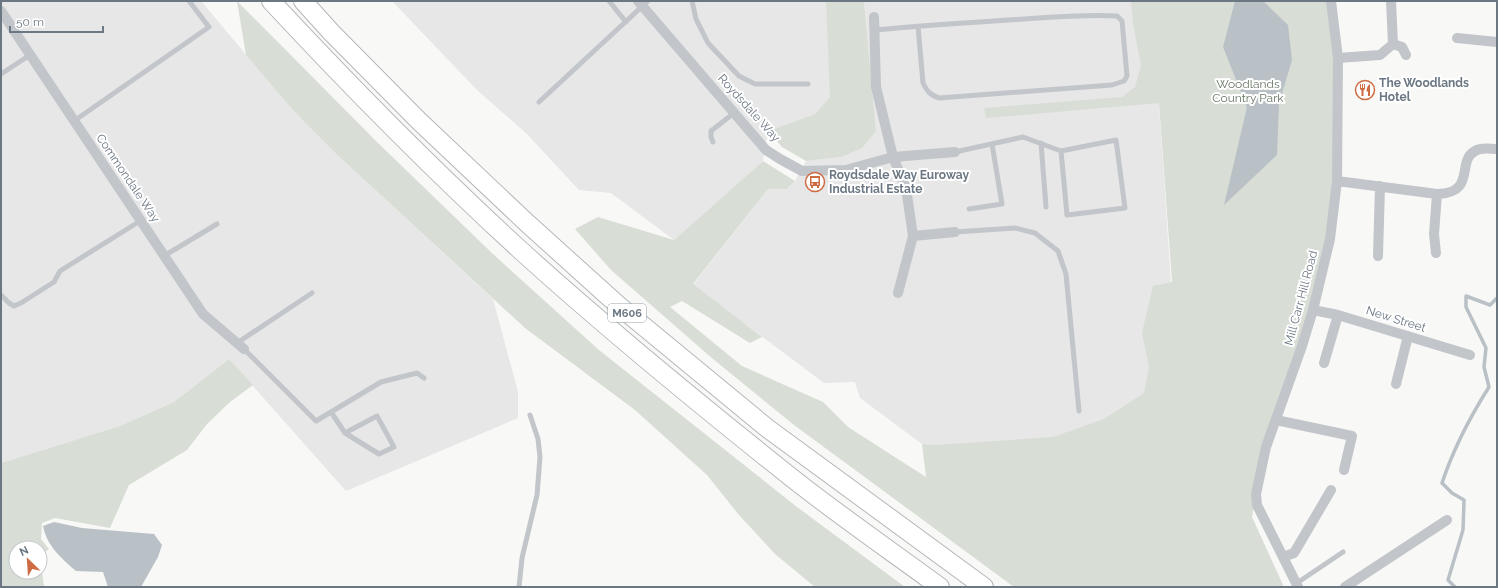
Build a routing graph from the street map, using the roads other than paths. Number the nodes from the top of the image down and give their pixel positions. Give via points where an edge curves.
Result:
1 (189, 1) edge
2 (271, 1) edge
3 (303, 1) edge
4 (609, 1) edge
5 (692, 1) edge
6 (1331, 1) edge
7 (1391, 1) edge
8 (643, 3) edge
9 (1, 11) edge
10 (874, 17) dead end
11 (626, 22) junction
12 (918, 26) junction
13 (874, 30) junction
14 (1457, 38) dead end
15 (1497, 42) edge
16 (1393, 44) junction
17 (1406, 54) dead end
18 (30, 55) junction
19 (1338, 58) junction
20 (1, 74) edge
21 (808, 84) dead end
22 (539, 102) dead end
23 (734, 113) junction
24 (74, 122) junction
25 (714, 142) dead end
26 (1040, 143) junction
27 (992, 144) junction
28 (1497, 149) edge
29 (1060, 151) junction
30 (955, 152) joint
31 (893, 157) junction
32 (1336, 181) junction
33 (1380, 186) junction
34 (1437, 194) junction
35 (1046, 207) dead end
36 (969, 209) dead end
37 (140, 221) junction
38 (217, 224) dead end
39 (955, 232) joint
40 (913, 236) junction
41 (1436, 253) dead end
42 (164, 256) junction
43 (1378, 256) dead end
44 (312, 294) dead end
45 (1, 295) edge
46 (898, 297) dead end
47 (1314, 310) junction
48 (1338, 315) junction
49 (1408, 336) junction
50 (241, 346) junction
51 (1470, 355) dead end
52 (1324, 363) dead end
53 (424, 378) dead end
54 (1396, 384) dead end
55 (1079, 410) dead end
56 (330, 412) junction
57 (530, 415) dead end
58 (1276, 420) junction
59 (346, 433) junction
60 (1344, 470) dead end
61 (1331, 490) dead end
62 (1447, 520) dead end
63 (1342, 552) dead end
64 (1284, 557) junction
65 (1297, 585) edge
66 (519, 587) edge
67 (940, 587) edge
68 (984, 587) edge
69 (1345, 587) edge

1 - 24 lane via 209,27
2 - 67 highway, M606 via 407,142 518,248 615,333 793,479
3 - 68 highway, M606 via 419,121 619,306 767,428
4 - 11 lane
5 - 21 lane via 696,20 708,43 739,76 755,84
6 - 19 street, Mill Carr Hill Road
7 - 16 street
8 - 11 lane
8 - 23 street, Roydsdale Way
9 - 18 street, Commondale Way
10 - 13 street
11 - 22 lane
12 - 12 lane via 1089,15 1117,16 1122,21 1127,76 1124,81 1112,85 939,98 932,96 923,83
12 - 13 lane
13 - 31 street via 876,87
14 - 15 street
16 - 17 street via 1402,47
16 - 19 street via 1380,55
18 - 20 lane
18 - 24 street, Commondale Way
19 - 32 street, Mill Carr Hill Road
23 - 25 lane via 711,131
23 - 31 street, Roydsdale Way via 766,150 802,171 846,170
24 - 37 street, Commondale Way
26 - 27 lane via 1023,137
26 - 29 lane
26 - 35 lane
27 - 30 lane
27 - 36 lane via 1002,204
28 - 34 street via 1475,151 1468,158 1464,178 1459,187 1451,192
29 - 29 lane via 1116,140 1126,208 1067,215
30 - 31 street, Roydsdale Way
31 - 40 street via 906,188
32 - 33 street
32 - 47 street, Mill Carr Hill Road via 1330,239
33 - 34 street
33 - 43 street
34 - 41 street via 1434,234
37 - 42 street, Commondale Way
37 - 45 lane via 60,271 54,282 21,303 14,306 8,304
38 - 42 lane
39 - 40 street
39 - 55 lane via 1015,228 1035,233 1058,251 1066,274
40 - 46 street
42 - 50 street, Commondale Way via 203,314
44 - 50 lane
47 - 48 street, New Street
47 - 58 street, Mill Carr Hill Road
48 - 49 street, New Street
48 - 52 street
49 - 51 street, New Street
49 - 54 street
50 - 56 lane via 316,421
53 - 56 lane via 417,373 381,382
56 - 59 lane
57 - 66 lane via 538,439 540,457 537,495 522,558
58 - 60 street via 1352,436
58 - 64 street, Mill Carr Hill Road via 1266,447 1256,494 1257,505
59 - 59 lane via 379,454 394,447 377,416
61 - 64 street via 1294,553
62 - 69 street
63 - 65 lane
64 - 65 street, Mill Carr Hill Road

